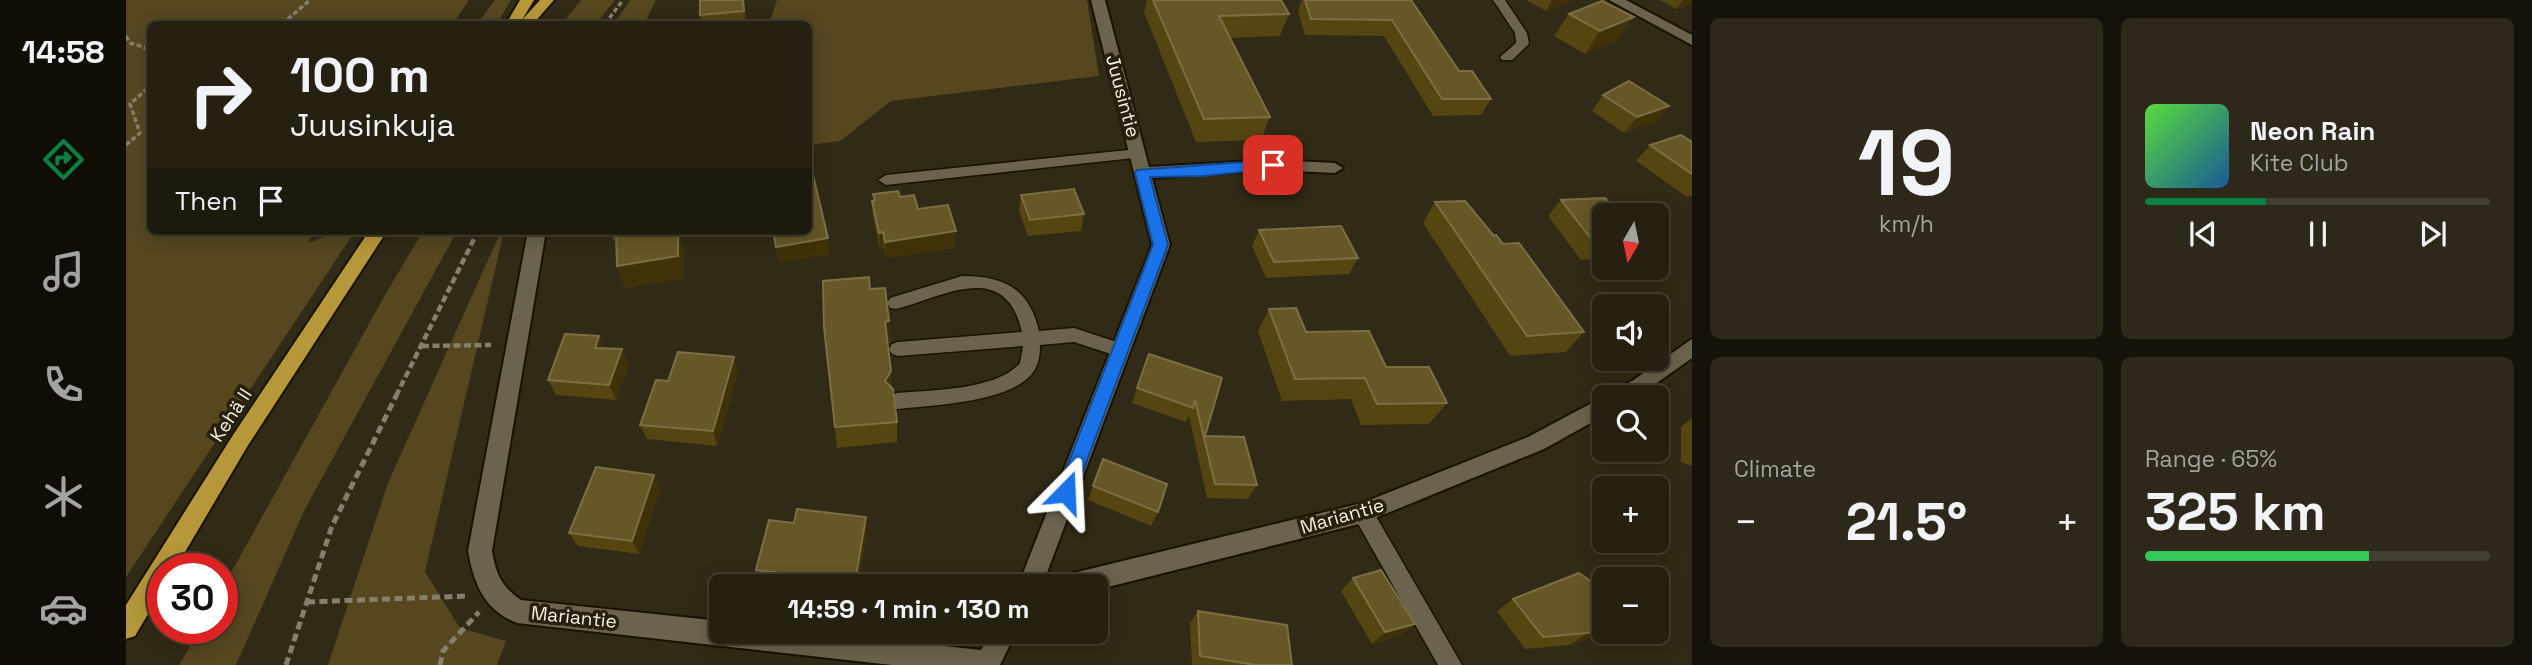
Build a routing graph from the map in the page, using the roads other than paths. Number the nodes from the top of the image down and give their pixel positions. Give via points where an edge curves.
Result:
1 (527, 0) edge
2 (547, 0) edge
3 (1098, 0) edge
4 (1499, 0) edge
5 (1616, 0) edge
6 (515, 21) edge
7 (529, 21) edge
8 (1692, 41) edge
9 (1507, 57) dead end
10 (1140, 163) junction
11 (1335, 168) dead end
12 (886, 180) dead end
13 (375, 235) edge
14 (536, 235) edge
15 (896, 303) dead end
16 (1032, 339) junction
17 (1692, 347) edge
18 (898, 349) dead end
19 (1120, 350) junction
20 (1642, 385) edge
21 (897, 401) edge
22 (1592, 412) edge
23 (1363, 513) junction
24 (1035, 574) edge
25 (1108, 575) edge
26 (126, 626) edge
27 (997, 644) edge
28 (986, 664) edge
29 (1451, 665) edge

1 - 6 highway
2 - 7 highway
3 - 10 street, Juusintie
4 - 9 lane via 1521,33 1523,44
5 - 8 street
10 - 11 street via 1204,171 1273,165
10 - 12 lane
10 - 19 street, Juusintie via 1161,245
13 - 26 highway, Kehä II
14 - 28 street, Mariantie via 480,551 494,595 517,611
15 - 16 lane via 955,282 997,286 1016,297
16 - 18 lane
16 - 19 lane via 1074,335
16 - 21 lane via 1034,353 1024,373 1001,384
17 - 20 street
19 - 24 street, Juusintie
22 - 23 street, Mariantie via 1536,443
23 - 25 street, Mariantie
23 - 29 lane
27 - 28 street

